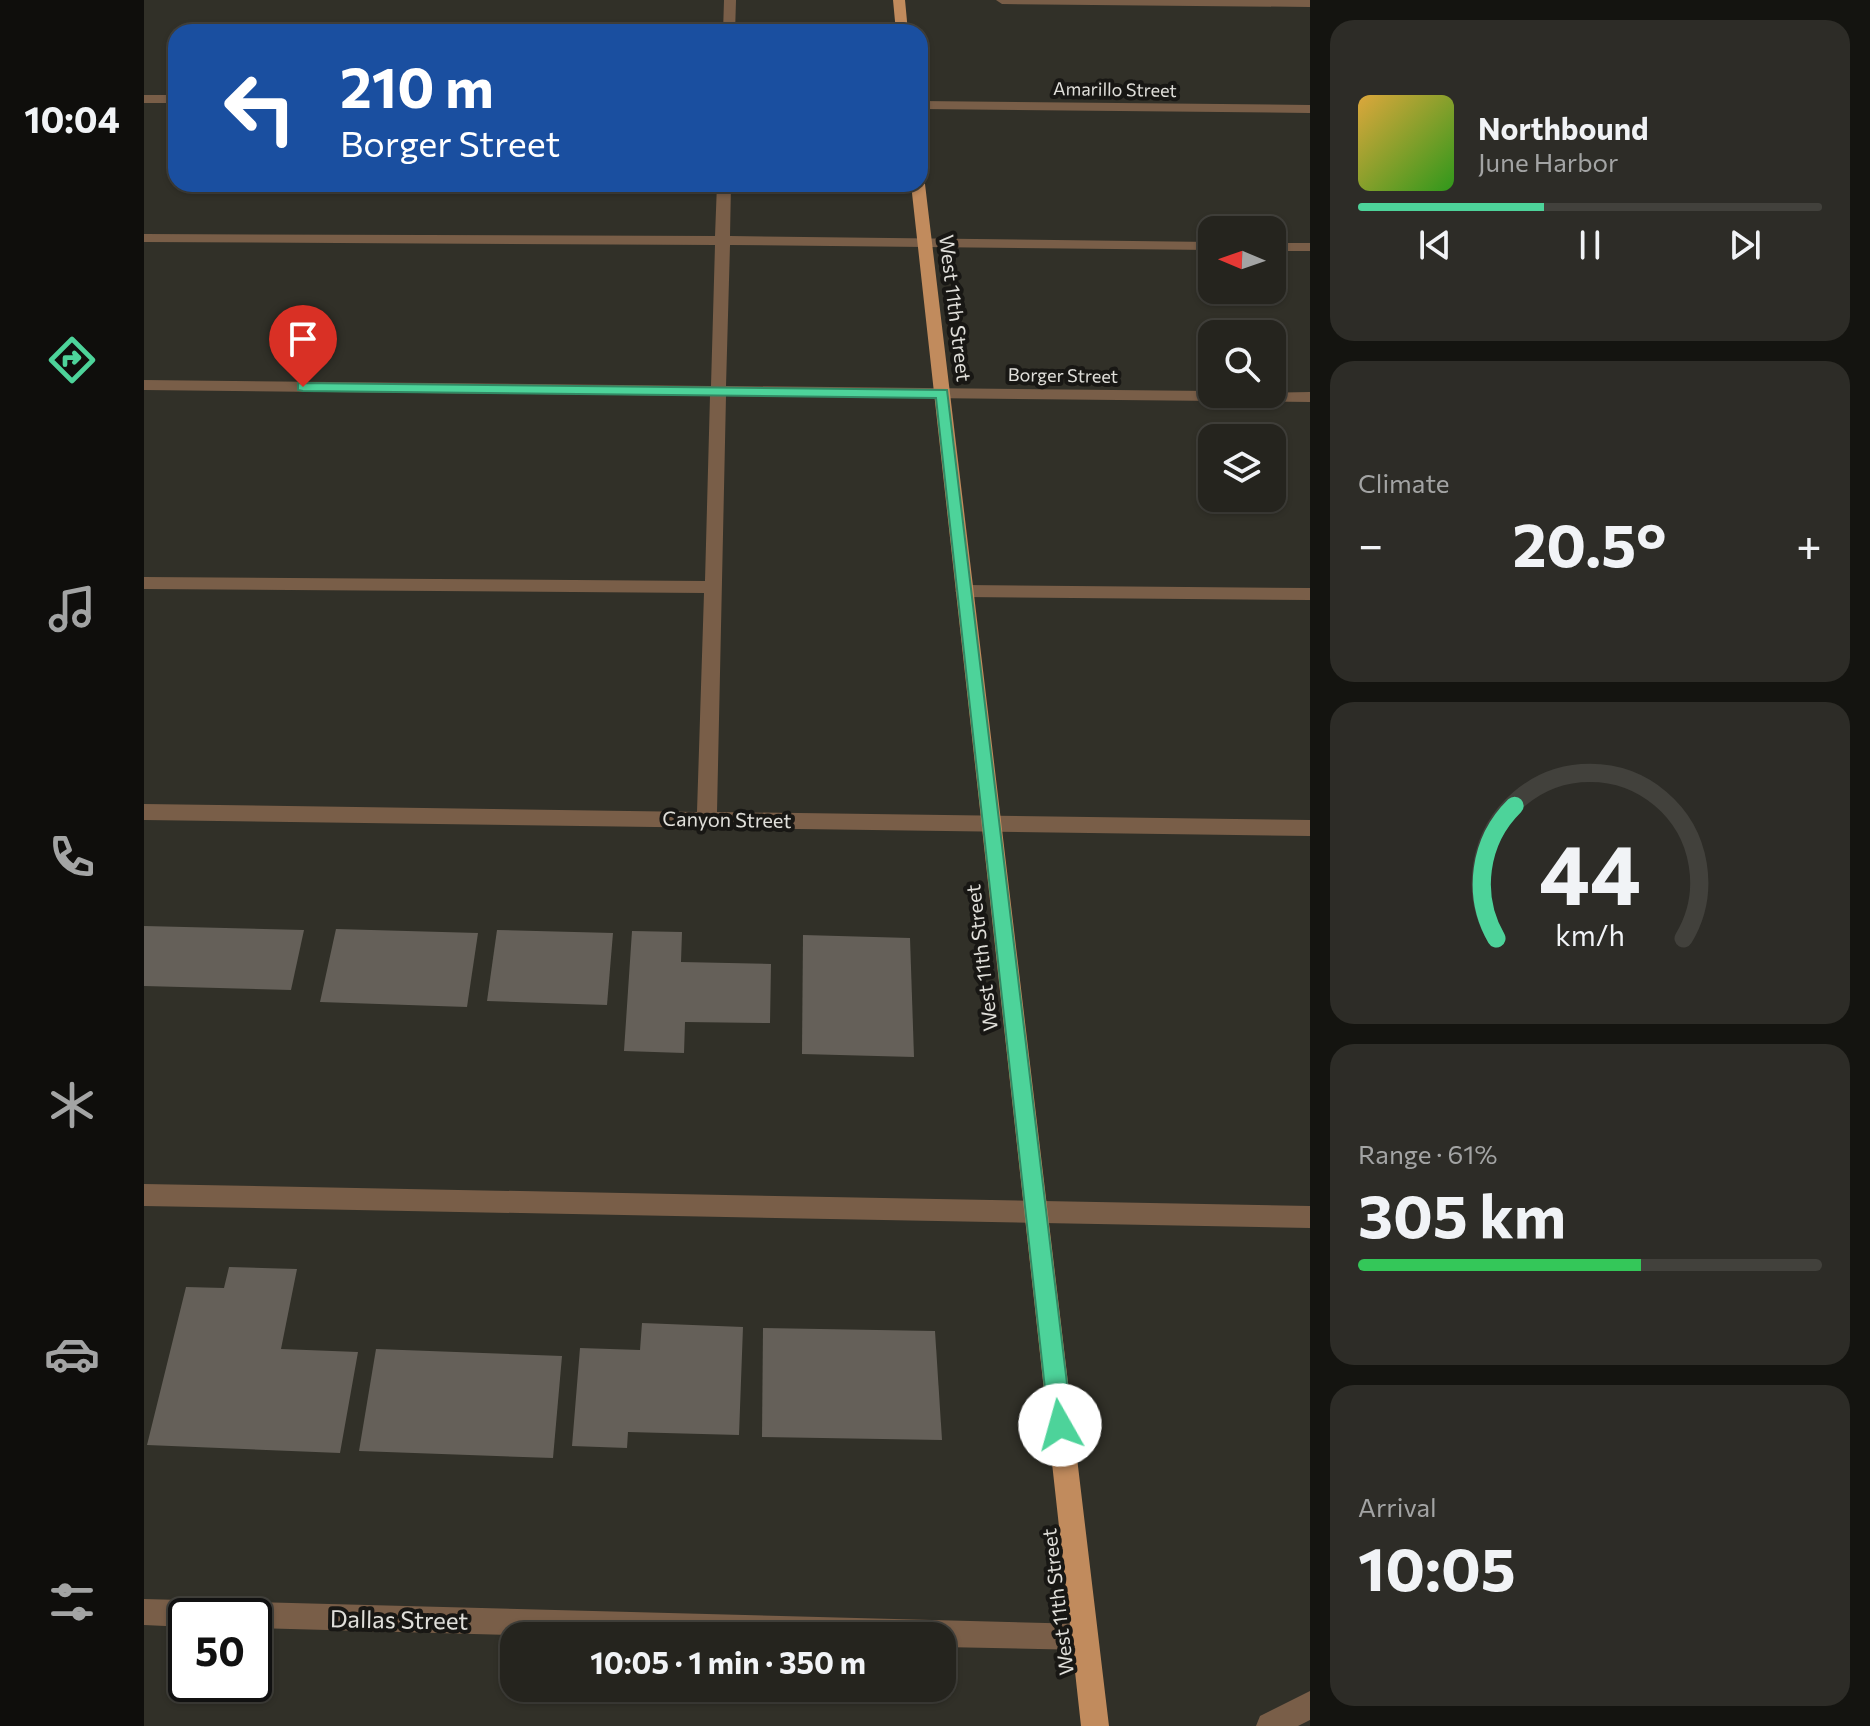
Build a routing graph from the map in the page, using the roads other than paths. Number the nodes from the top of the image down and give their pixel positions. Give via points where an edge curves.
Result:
1 (730, 0) edge
2 (899, 0) edge
3 (1002, 0) edge
4 (1310, 3) edge
5 (729, 24) edge
6 (901, 24) edge
7 (144, 99) edge
8 (168, 99) edge
9 (928, 105) edge
10 (1310, 109) edge
11 (724, 192) edge
12 (919, 192) edge
13 (144, 238) edge
14 (722, 242) junction
15 (923, 245) junction
16 (1198, 246) edge
17 (1286, 247) edge
18 (1310, 247) edge
19 (144, 385) edge
20 (718, 391) junction
21 (942, 394) junction
22 (1310, 397) edge
23 (144, 583) edge
24 (713, 587) junction
25 (964, 591) junction
26 (1310, 594) edge
27 (144, 812) edge
28 (707, 818) junction
29 (989, 822) junction
30 (1310, 828) edge
31 (144, 1195) edge
32 (1036, 1213) junction
33 (1310, 1217) edge
34 (144, 1612) edge
35 (1085, 1637) junction
36 (1310, 1705) edge
37 (1095, 1726) edge
38 (1270, 1726) edge

1 - 5 street
2 - 6 main road
3 - 4 street
7 - 8 street
9 - 10 street, Amarillo Street
11 - 14 street
12 - 15 main road, West 11th Street
13 - 14 street
14 - 15 street
14 - 20 street
15 - 16 street
15 - 21 main road, West 11th Street
17 - 18 street
19 - 20 street, Borger Street
20 - 21 street, Borger Street
20 - 24 street
21 - 22 street, Borger Street
21 - 25 main road, West 11th Street
23 - 24 street
24 - 28 street
25 - 26 street
25 - 29 main road, West 11th Street
27 - 28 street, Canyon Street
28 - 29 street, Canyon Street
29 - 30 street, Canyon Street
29 - 32 main road, West 11th Street
31 - 32 street
32 - 33 street
32 - 35 main road, West 11th Street
34 - 35 street, Dallas Street
35 - 37 main road, West 11th Street
36 - 38 street

